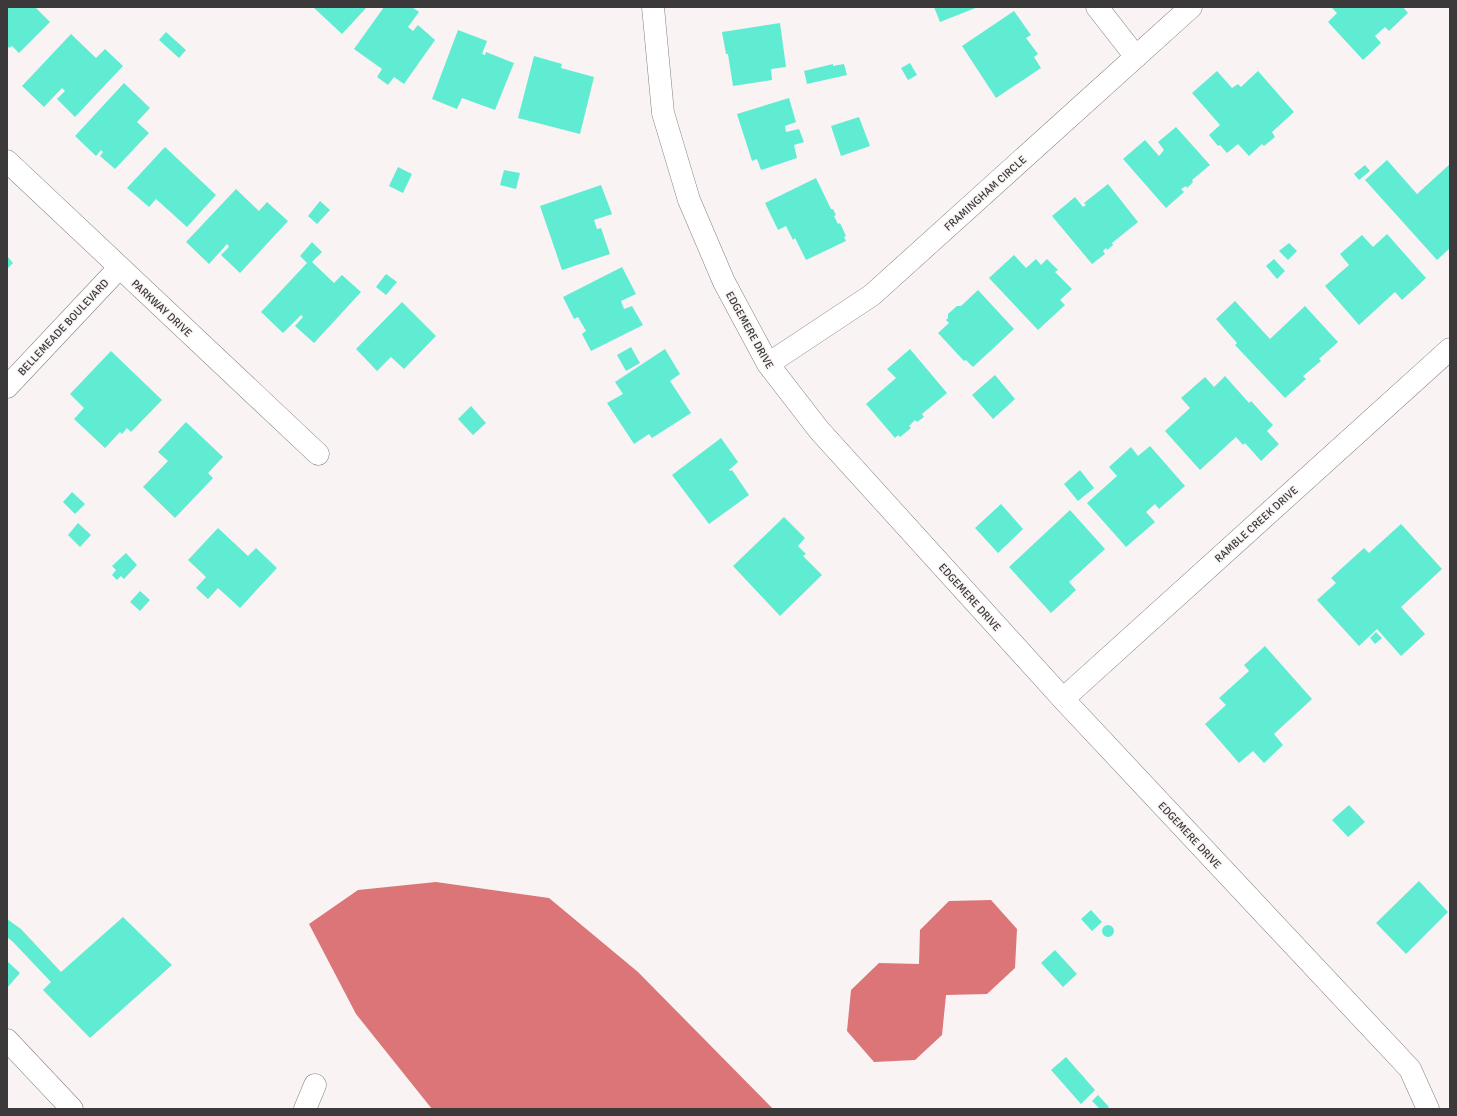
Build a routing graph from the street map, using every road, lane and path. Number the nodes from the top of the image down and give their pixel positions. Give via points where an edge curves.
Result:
1 (653, 7) edge
2 (1097, 7) edge
3 (1191, 7) edge
4 (1136, 57) junction
5 (7, 162) edge
6 (119, 268) junction
7 (1450, 349) edge
8 (768, 364) junction
9 (7, 387) edge
10 (318, 454) dead end
11 (1063, 699) junction
12 (7, 1040) edge
13 (315, 1085) dead end
14 (72, 1109) edge
15 (305, 1109) edge
16 (1428, 1109) edge

1 - 8 street, EDGEMERE DRIVE via 664,113 689,200 724,282
2 - 4 street
3 - 4 street, FRAMINGHAM CIRCLE
4 - 8 street, FRAMINGHAM CIRCLE via 872,295
5 - 6 street, PARKWAY DRIVE
6 - 9 street, BELLEMEADE BOULEVARD
6 - 10 street, PARKWAY DRIVE
7 - 11 street, RAMBLE CREEK DRIVE
8 - 11 street, EDGEMERE DRIVE via 819,430
11 - 16 street, EDGEMERE DRIVE via 1410,1069
12 - 14 street
13 - 15 street

